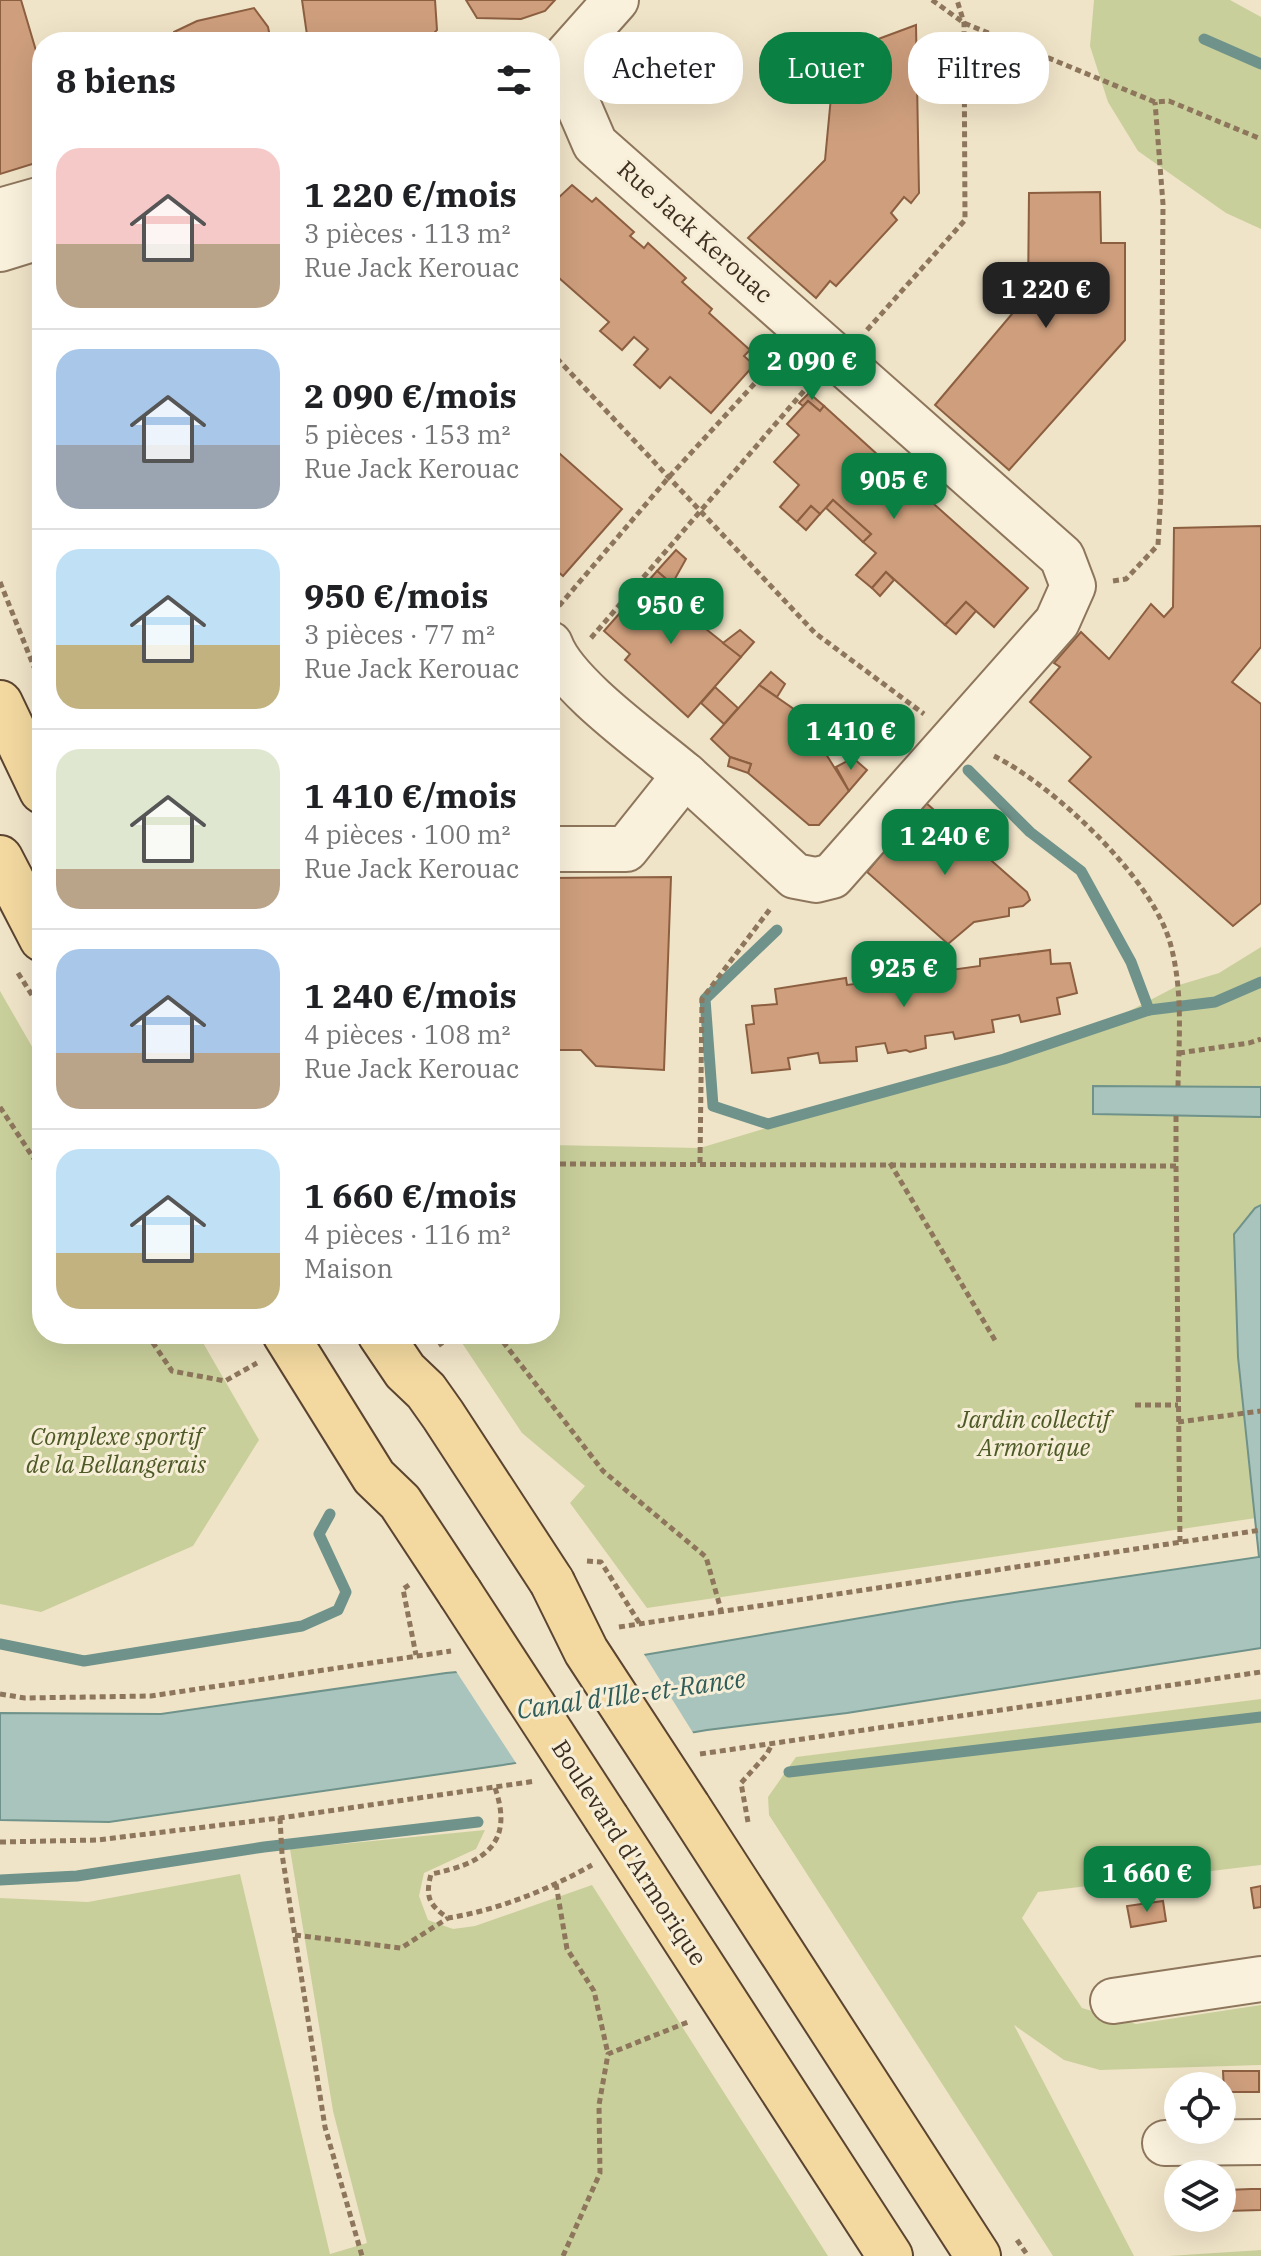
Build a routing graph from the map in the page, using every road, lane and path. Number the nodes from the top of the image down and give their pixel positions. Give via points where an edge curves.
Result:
1 (616, 0) edge
2 (932, 0) edge
3 (957, 0) edge
4 (964, 23) junction
5 (560, 60) edge
6 (560, 75) edge
7 (1155, 102) junction
8 (1261, 139) edge
9 (32, 216) edge
10 (0, 249) edge
11 (839, 361) junction
12 (560, 362) edge
13 (768, 370) dead end
14 (794, 403) dead end
15 (669, 477) junction
16 (701, 512) junction
17 (0, 582) edge
18 (1073, 586) junction
19 (560, 634) edge
20 (560, 641) edge
21 (560, 656) edge
22 (32, 662) edge
23 (0, 703) edge
24 (955, 737) junction
25 (32, 770) edge
26 (685, 775) junction
27 (560, 849) edge
28 (0, 858) edge
29 (795, 876) junction
30 (29, 955) edge
31 (1261, 1039) edge
32 (1179, 1053) junction
33 (1178, 1086) dead end
34 (0, 1107) edge
35 (1176, 1115) dead end
36 (32, 1156) edge
37 (890, 1163) junction
38 (560, 1164) edge
39 (701, 1164) junction
40 (1176, 1166) junction
41 (996, 1342) dead end
42 (154, 1344) edge
43 (387, 1344) edge
44 (505, 1344) edge
45 (274, 1346) edge
46 (1135, 1405) dead end
47 (1178, 1405) junction
48 (1261, 1411) edge
49 (1178, 1422) junction
50 (1261, 1530) edge
51 (1180, 1545) junction
52 (601, 1562) dead end
53 (409, 1585) dead end
54 (721, 1610) junction
55 (640, 1624) junction
56 (610, 1628) dead end
57 (461, 1649) dead end
58 (416, 1655) junction
59 (1261, 1672) edge
60 (0, 1694) edge
61 (773, 1743) junction
62 (696, 1755) dead end
63 (538, 1781) dead end
64 (495, 1788) junction
65 (744, 1800) dead end
66 (280, 1818) junction
67 (615, 1833) junction
68 (0, 1842) edge
69 (556, 1884) junction
70 (448, 1918) junction
71 (295, 1935) junction
72 (1261, 1979) edge
73 (1113, 2001) dead end
74 (688, 2022) dead end
75 (608, 2054) junction
76 (1236, 2142) edge
77 (1261, 2142) edge
78 (362, 2256) edge
79 (563, 2256) edge
80 (890, 2256) edge
81 (978, 2256) edge

1 - 5 street
2 - 4 path
3 - 4 path
4 - 7 path
4 - 11 path via 965,220
6 - 11 street, Rue Jack Kerouac via 595,144
7 - 8 path via 1169,101
7 - 18 path via 1163,204 1158,545 1126,579
9 - 10 street
11 - 18 street, Rue Jack Kerouac via 1062,557
12 - 15 path
13 - 15 path
14 - 16 path
15 - 16 path
15 - 19 path via 611,544
16 - 20 path via 645,575
16 - 24 path via 815,633
17 - 22 path
18 - 24 street via 1057,622
21 - 26 street via 581,688
23 - 25 main road
24 - 29 street via 832,876
24 - 32 path via 1016,767 1039,785 1146,891 1170,942 1179,995
26 - 27 street via 626,849
26 - 29 street
28 - 30 main road
29 - 39 path via 702,999
31 - 32 path
32 - 33 path
34 - 36 path
35 - 40 path
37 - 39 path
37 - 40 path
37 - 41 path
38 - 39 path
40 - 47 path
42 - 45 path via 172,1371 225,1381
43 - 81 main road, bridge via 435,1403 552,1582 586,1651
44 - 54 path via 603,1471 706,1557
45 - 67 main road, Boulevard d'Armorique, bridge via 374,1477 400,1502
46 - 47 path
47 - 49 path
48 - 49 path
49 - 51 path
50 - 51 path
51 - 54 path
52 - 55 path
53 - 58 path via 403,1589
54 - 55 path
55 - 56 path
57 - 58 path
58 - 60 path via 151,1696
59 - 61 path
61 - 62 path
61 - 65 path via 741,1783
63 - 64 path
64 - 66 path
64 - 70 path via 502,1808 491,1851 458,1869 431,1874 431,1906
66 - 68 path via 97,1840
66 - 71 path
67 - 69 path
67 - 80 main road, Boulevard d'Armorique
69 - 70 path
69 - 75 path via 567,1949 594,1991
70 - 71 path via 401,1948
71 - 78 path via 325,2127
72 - 73 street
74 - 75 path
75 - 79 path via 599,2105 600,2173
76 - 77 street

